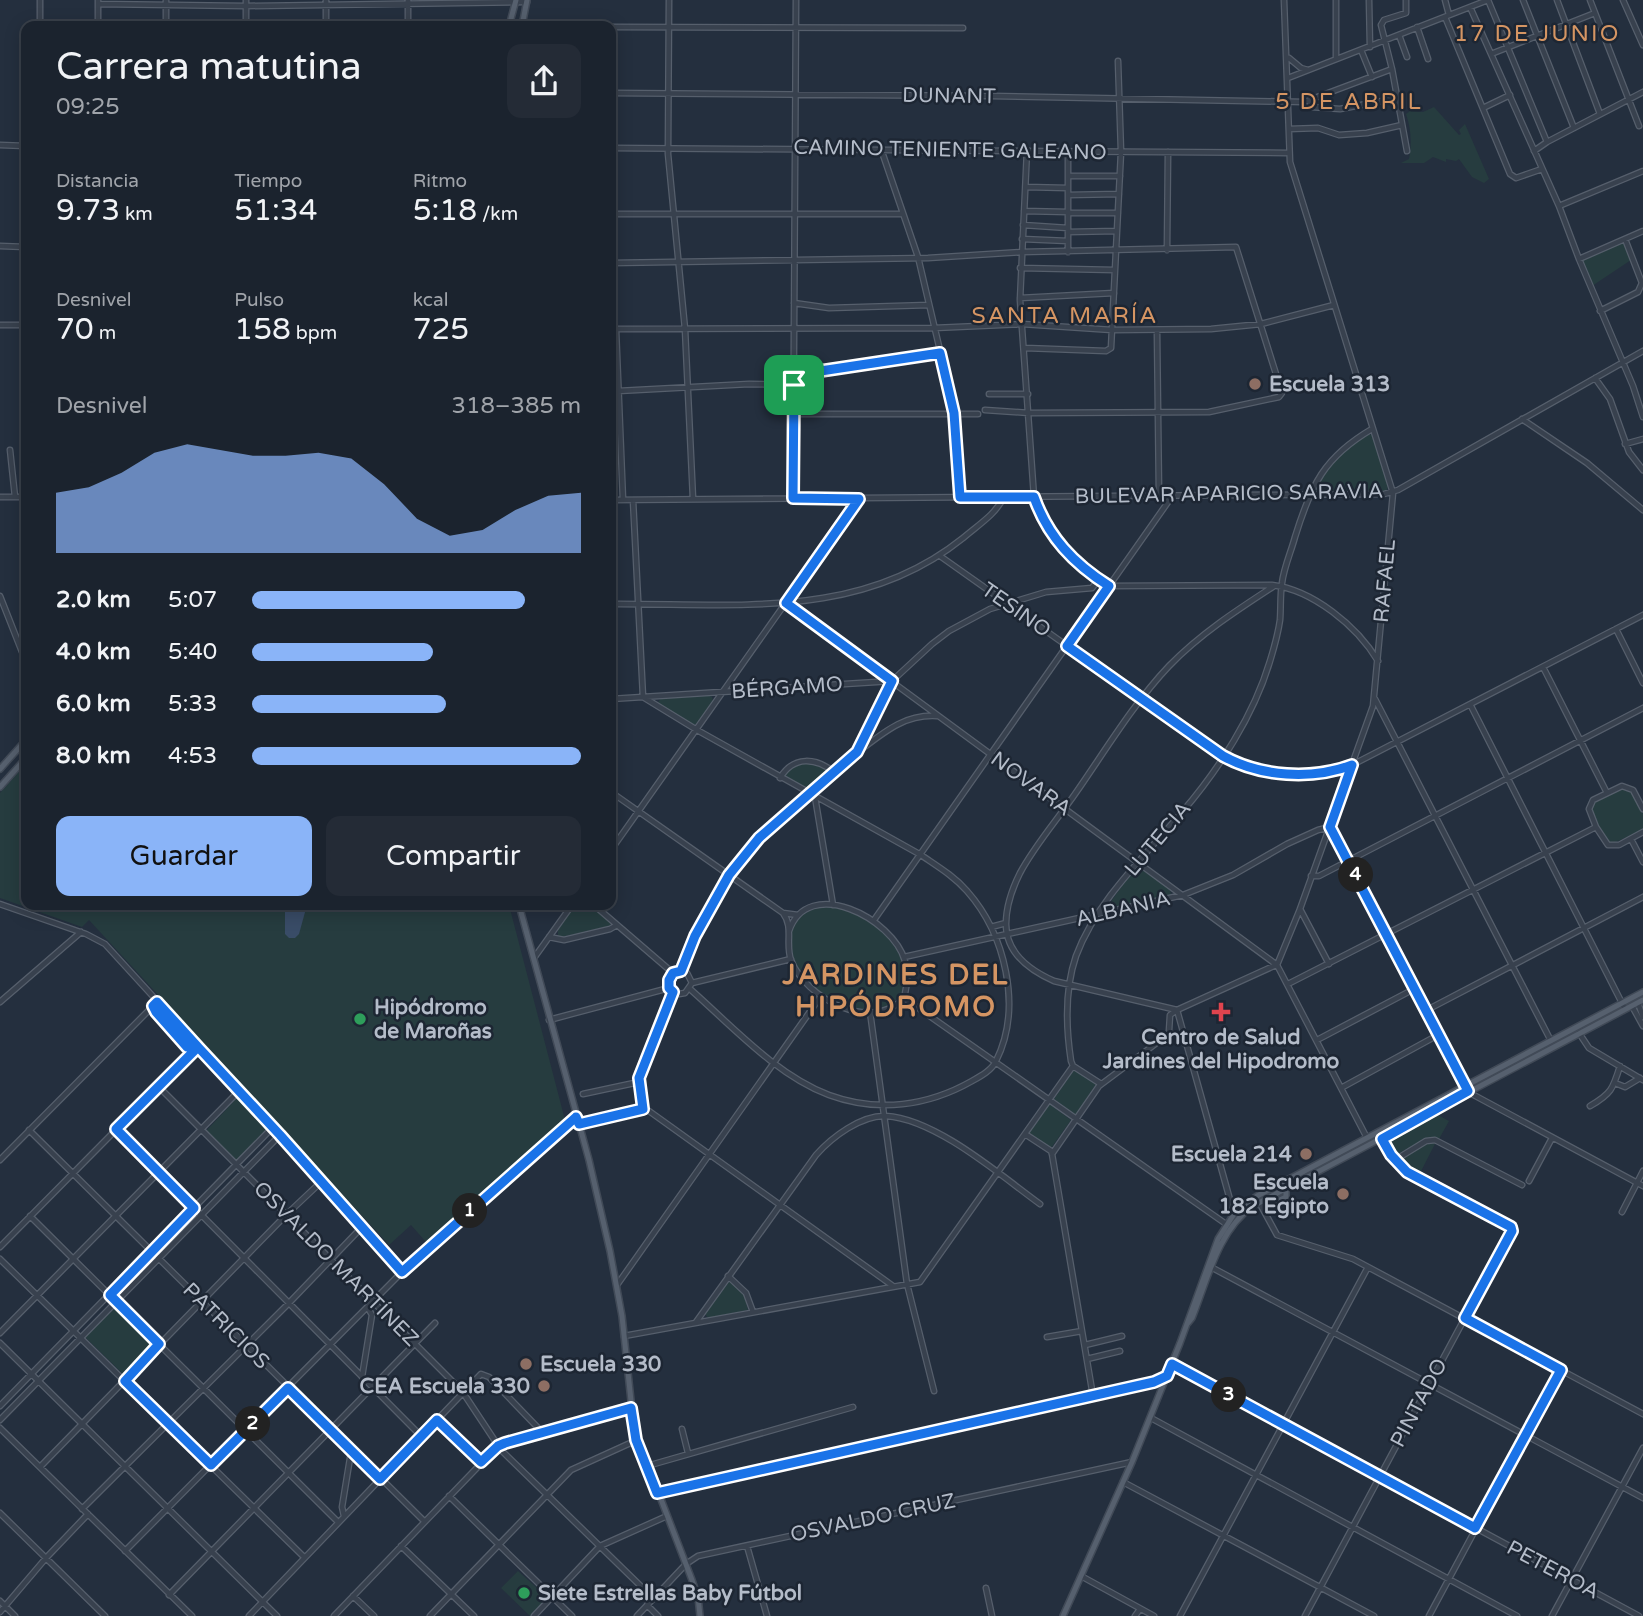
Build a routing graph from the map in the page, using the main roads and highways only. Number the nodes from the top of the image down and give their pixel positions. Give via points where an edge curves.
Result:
1 (516, 1) edge
2 (527, 1) edge
3 (510, 21) edge
4 (523, 21) edge
5 (21, 746) edge
6 (21, 764) edge
7 (0, 769) edge
8 (0, 787) edge
9 (520, 910) edge
10 (1643, 992) edge
11 (1638, 1003) edge
12 (1623, 1006) junction
13 (1285, 1185) junction
14 (1211, 1266) junction
15 (700, 1616) edge
16 (1063, 1616) edge

1 - 3 main road
2 - 4 main road
5 - 7 main road
6 - 8 main road
9 - 15 main road via 617,1285 636,1440 686,1564
10 - 12 main road
11 - 12 main road
12 - 13 main road via 1382,1139
12 - 13 main road via 1549,1039
13 - 14 main road via 1249,1200 1234,1214
13 - 14 main road via 1287,1195 1282,1199 1261,1201 1235,1222
14 - 16 main road via 1124,1482

